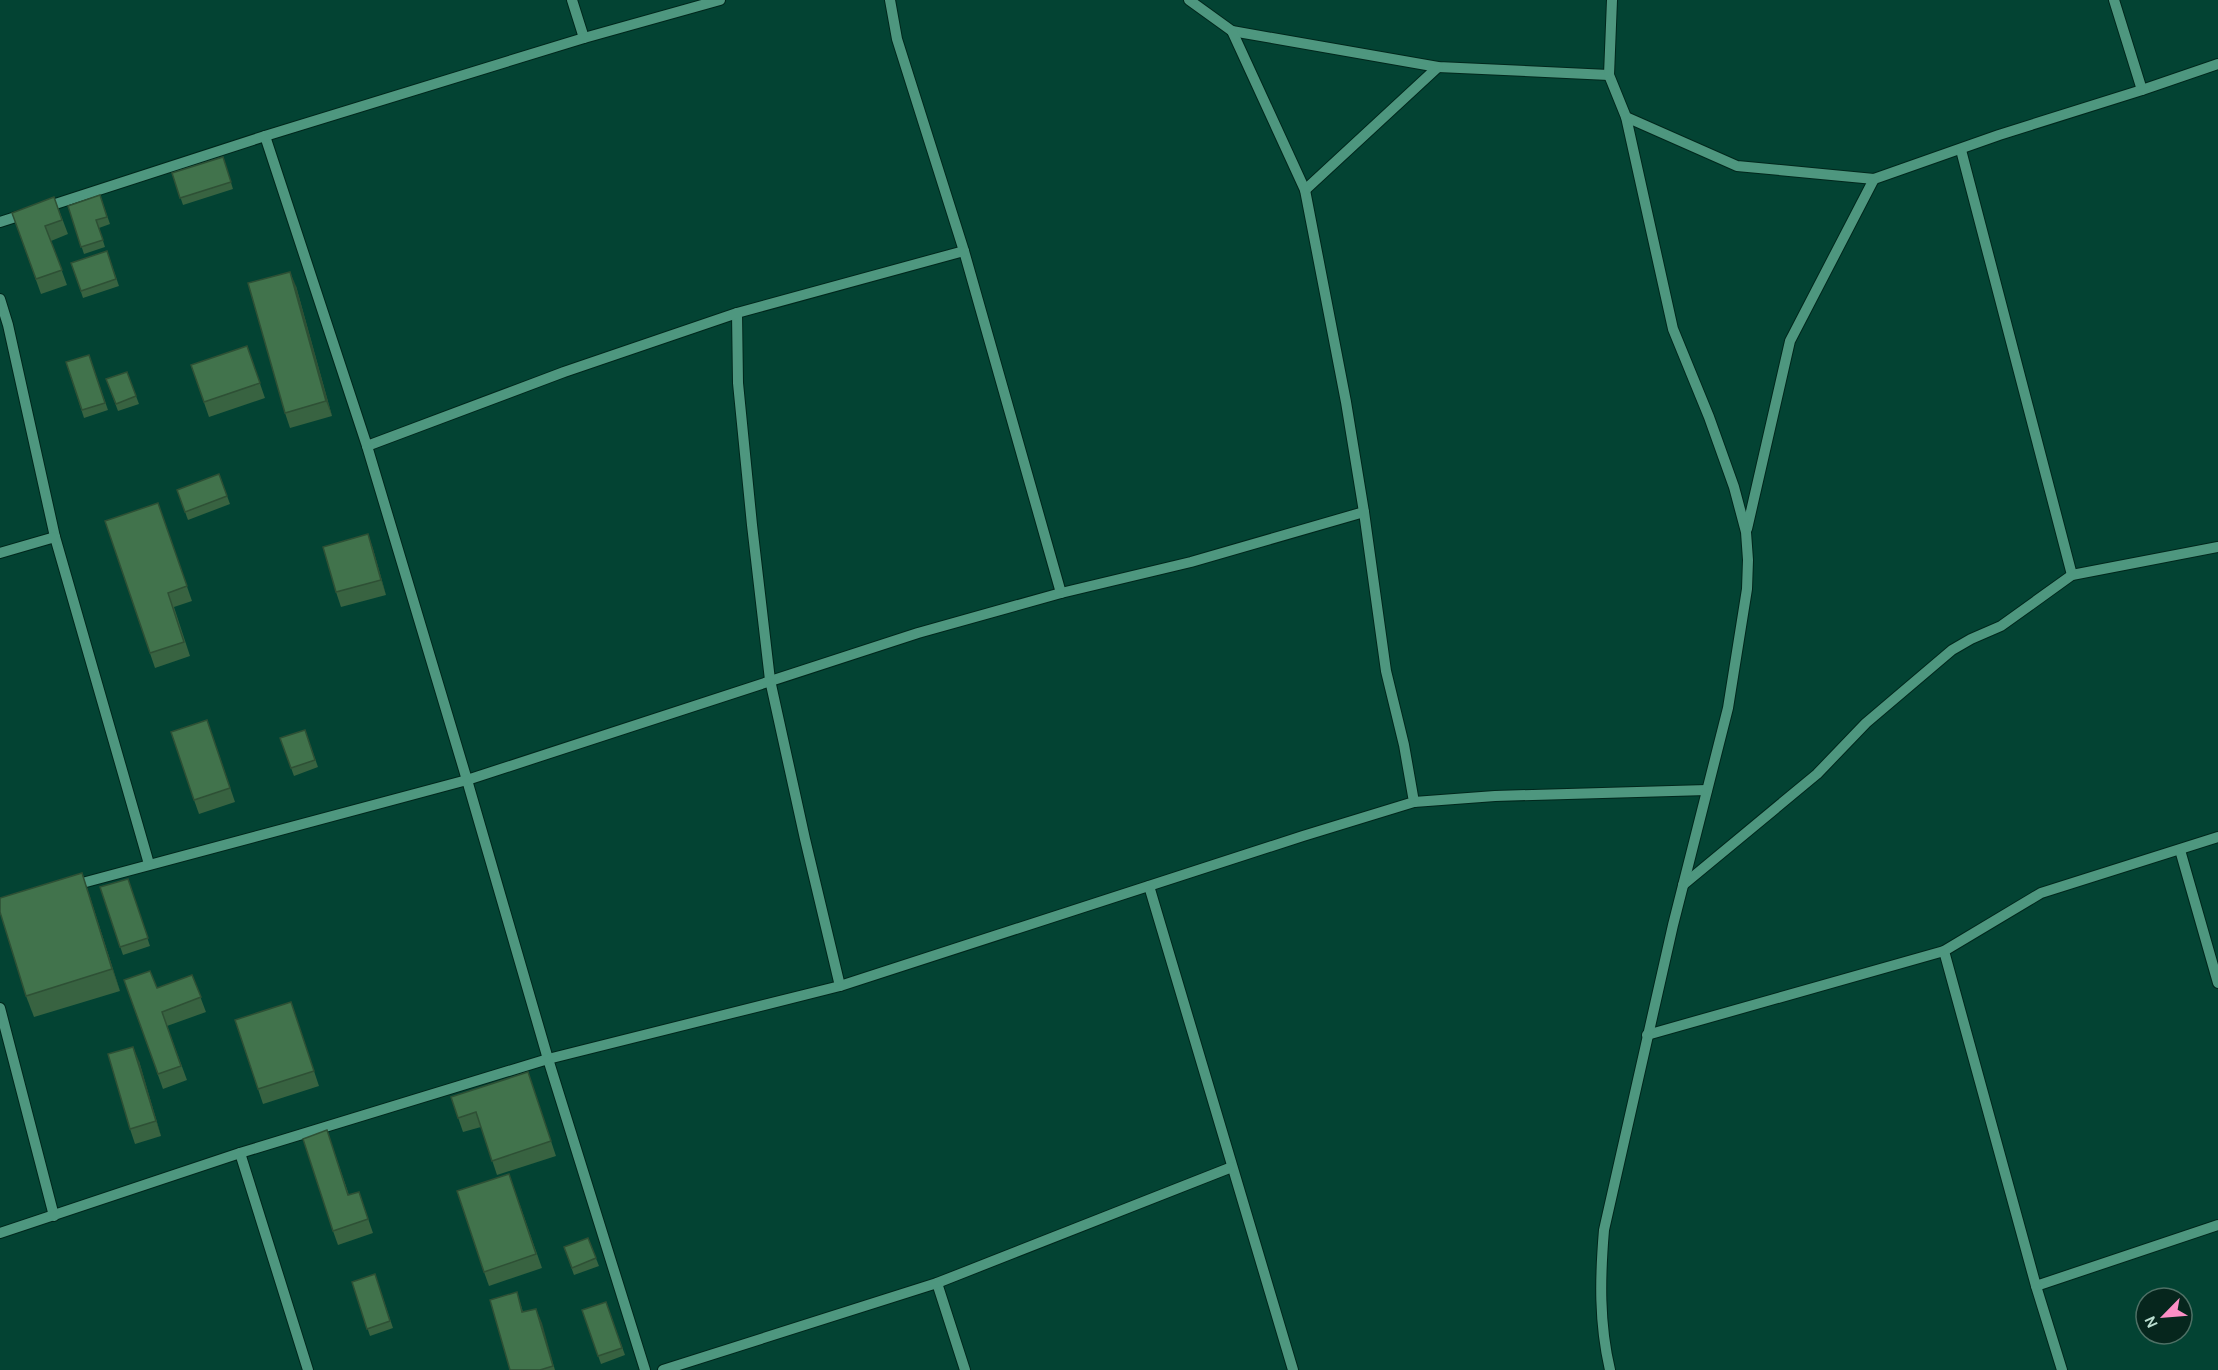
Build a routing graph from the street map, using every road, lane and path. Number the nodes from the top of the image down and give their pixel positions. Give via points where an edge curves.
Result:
1 (572, 0) edge
2 (720, 0) edge
3 (890, 0) edge
4 (1189, 0) edge
5 (1612, 0) edge
6 (2114, 0) edge
7 (1232, 31) junction
8 (584, 38) junction
9 (2218, 64) edge
10 (1438, 67) junction
11 (1609, 75) junction
12 (2142, 90) junction
13 (1626, 117) junction
14 (265, 136) junction
15 (1960, 150) junction
16 (1874, 179) junction
17 (1305, 190) junction
18 (0, 222) edge
19 (964, 251) junction
20 (0, 299) edge
21 (737, 313) junction
22 (367, 446) junction
23 (1364, 512) junction
24 (1746, 532) junction
25 (55, 537) junction
26 (2218, 547) edge
27 (0, 553) edge
28 (2072, 575) junction
29 (1060, 593) junction
30 (770, 680) junction
31 (467, 780) junction
32 (1707, 790) junction
33 (1414, 802) junction
34 (2218, 837) edge
35 (2180, 850) junction
36 (149, 864) junction
37 (1683, 885) junction
38 (1149, 886) junction
39 (57, 890) edge
40 (1944, 951) junction
41 (2218, 983) edge
42 (840, 986) junction
43 (0, 1008) edge
44 (1647, 1035) junction
45 (548, 1059) junction
46 (240, 1154) junction
47 (1232, 1167) junction
48 (54, 1216) junction
49 (2218, 1225) edge
50 (0, 1233) edge
51 (937, 1283) junction
52 (2036, 1286) junction
53 (1607, 1369) edge
54 (308, 1370) edge
55 (645, 1370) edge
56 (663, 1370) edge
57 (965, 1370) edge
58 (1293, 1370) edge
59 (2062, 1370) edge

1 - 8 street
2 - 8 street
3 - 19 street via 897,39
4 - 7 street
5 - 11 street
6 - 12 street
7 - 10 street
7 - 17 street
8 - 14 street
9 - 12 street
10 - 11 street
10 - 17 street
11 - 13 street
12 - 15 street
13 - 16 street via 1737,166
13 - 24 street via 1673,329 1709,417
14 - 18 street
14 - 22 street
15 - 16 street
15 - 28 street
16 - 24 street via 1790,341
17 - 23 street
19 - 21 street
19 - 29 street
20 - 25 street
21 - 22 street
21 - 30 street via 738,383
22 - 31 street
23 - 29 street via 1191,562
23 - 33 street via 1386,671
24 - 32 street via 1748,589 1728,708
25 - 27 street
25 - 36 street
26 - 28 street
28 - 37 street via 2001,626 1952,650 1866,723 1817,774
29 - 30 street
30 - 31 street
30 - 42 street
31 - 36 street
31 - 45 street
32 - 33 street
32 - 37 street
33 - 38 street
34 - 35 street
35 - 40 street via 2041,893
35 - 41 street
36 - 39 street
37 - 44 street
38 - 42 street
38 - 47 street
40 - 44 street
40 - 52 street
42 - 45 street
43 - 48 street
44 - 53 street via 1604,1230 1600,1276
45 - 46 street
45 - 55 street
46 - 48 street
46 - 54 street
47 - 51 street
47 - 58 street
48 - 50 street
49 - 52 street
51 - 56 street
51 - 57 street
52 - 59 street

